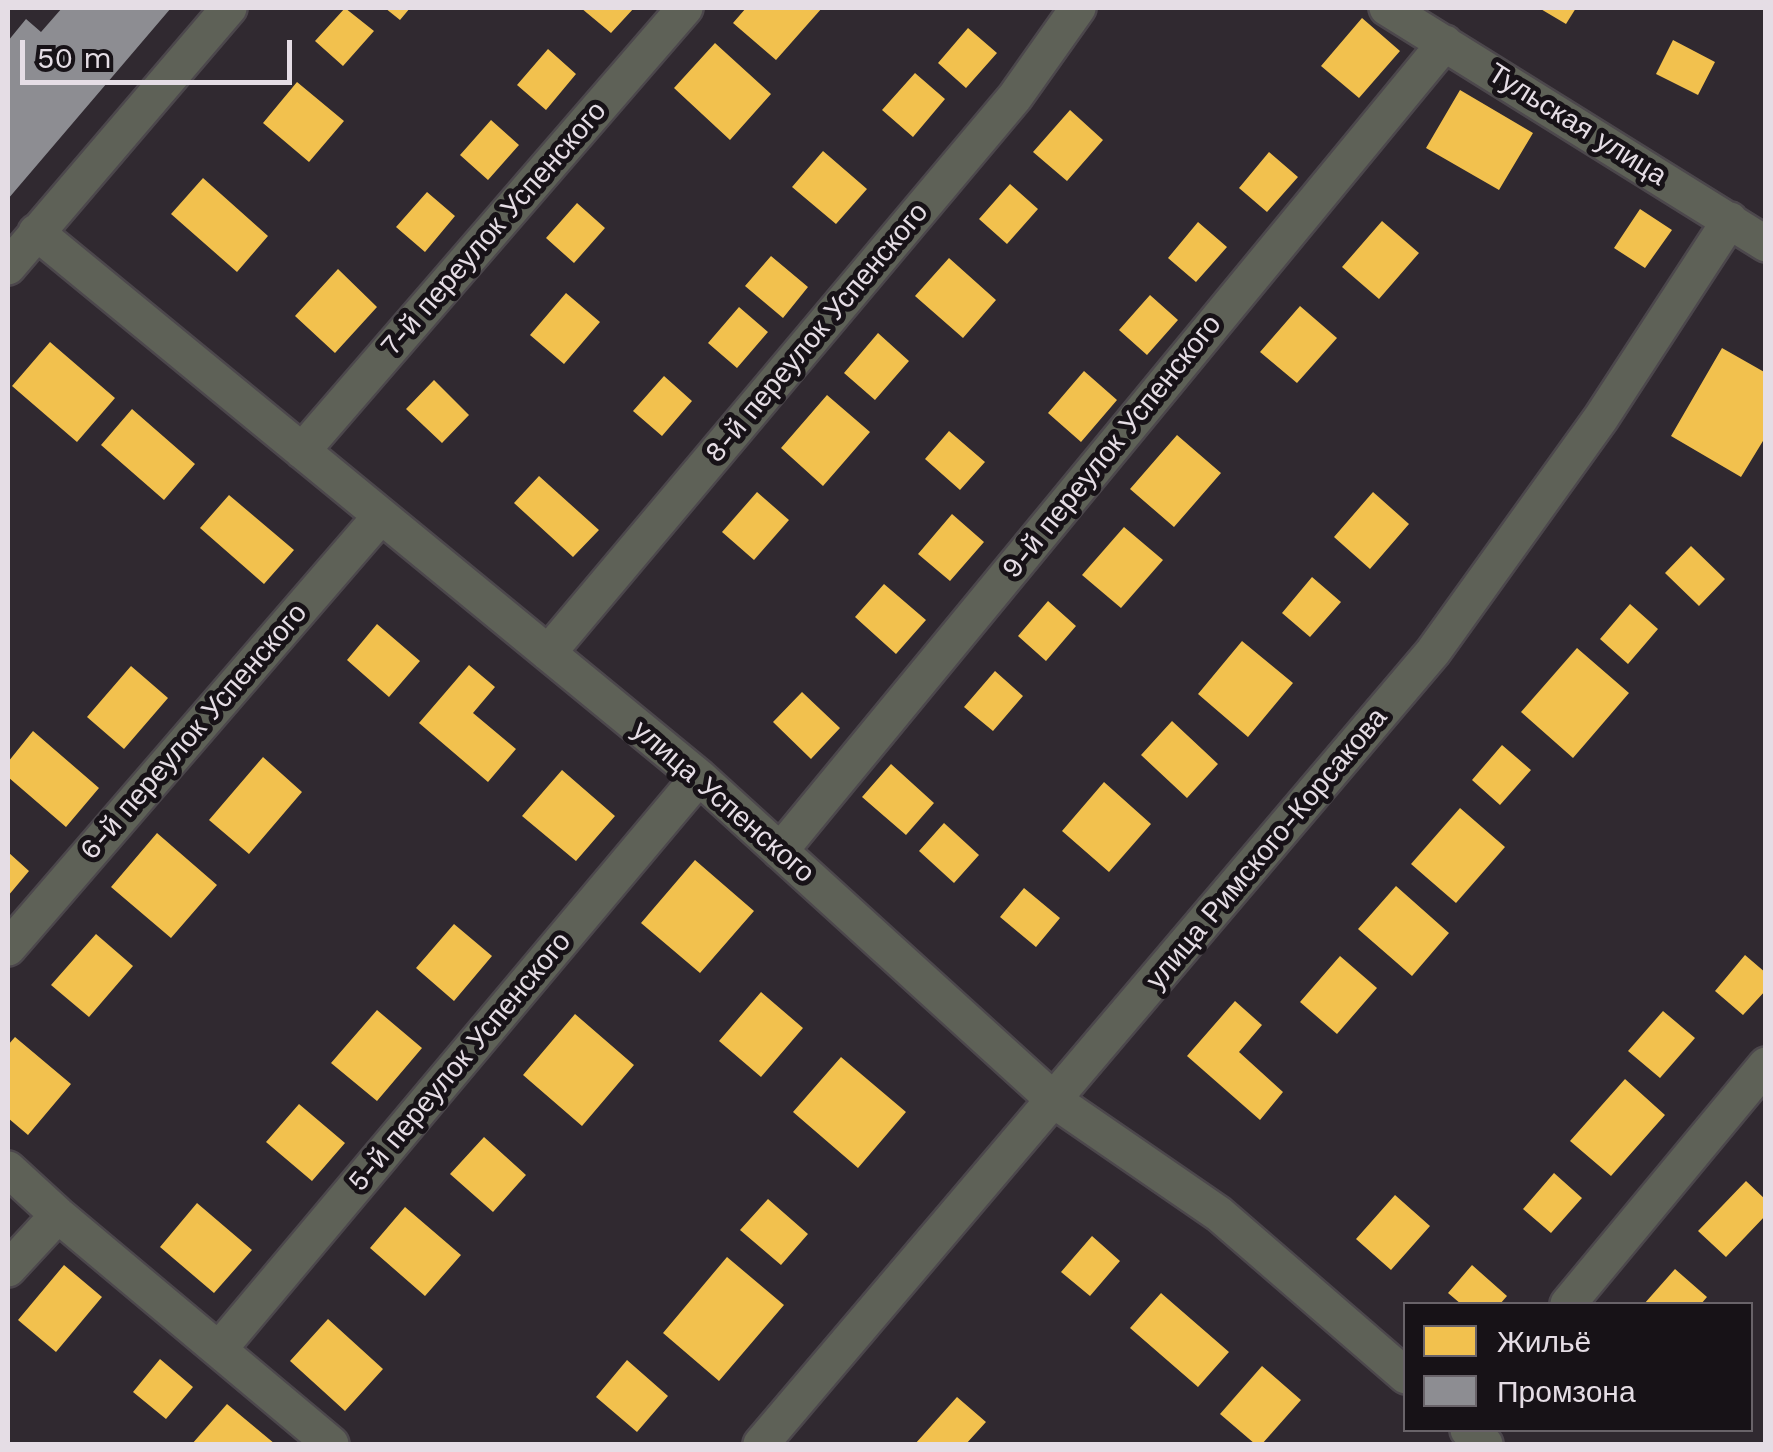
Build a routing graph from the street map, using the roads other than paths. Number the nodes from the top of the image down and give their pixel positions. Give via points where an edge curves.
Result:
1 (228, 8) edge
2 (686, 8) edge
3 (1078, 8) edge
4 (1387, 8) edge
5 (1445, 42) junction
6 (1730, 220) junction
7 (36, 232) junction
8 (1766, 244) edge
9 (8, 267) edge
10 (302, 451) junction
11 (380, 517) junction
12 (548, 653) junction
13 (699, 777) junction
14 (780, 851) junction
15 (8, 948) edge
16 (1766, 1065) edge
17 (1054, 1101) junction
18 (8, 1168) edge
19 (58, 1215) junction
20 (8, 1269) edge
21 (1570, 1302) edge
22 (220, 1348) junction
23 (1403, 1373) edge
24 (331, 1444) edge
25 (761, 1444) edge

1 - 7 street
2 - 10 street, 7-й переулок Успенского
3 - 12 street, 8-й переулок Успенского via 1016,97
4 - 5 street, Тульская улица
5 - 6 street, Тульская улица
5 - 14 street, 9-й переулок Успенского
6 - 8 street, Тульская улица
6 - 17 street, улица Римского-Корсакова via 1601,418 1433,652
7 - 9 street
7 - 10 street, улица Успенского
10 - 11 street, улица Успенского
11 - 12 street, улица Успенского
11 - 15 street, 6-й переулок Успенского
12 - 13 street, улица Успенского
13 - 14 street, улица Успенского
13 - 22 street, 5-й переулок Успенского
14 - 17 street, улица Успенского
16 - 21 street
17 - 23 street, улица Успенского via 1219,1214
17 - 25 street, улица Римского-Корсакова
18 - 19 street
19 - 20 street
19 - 22 street
22 - 24 street

